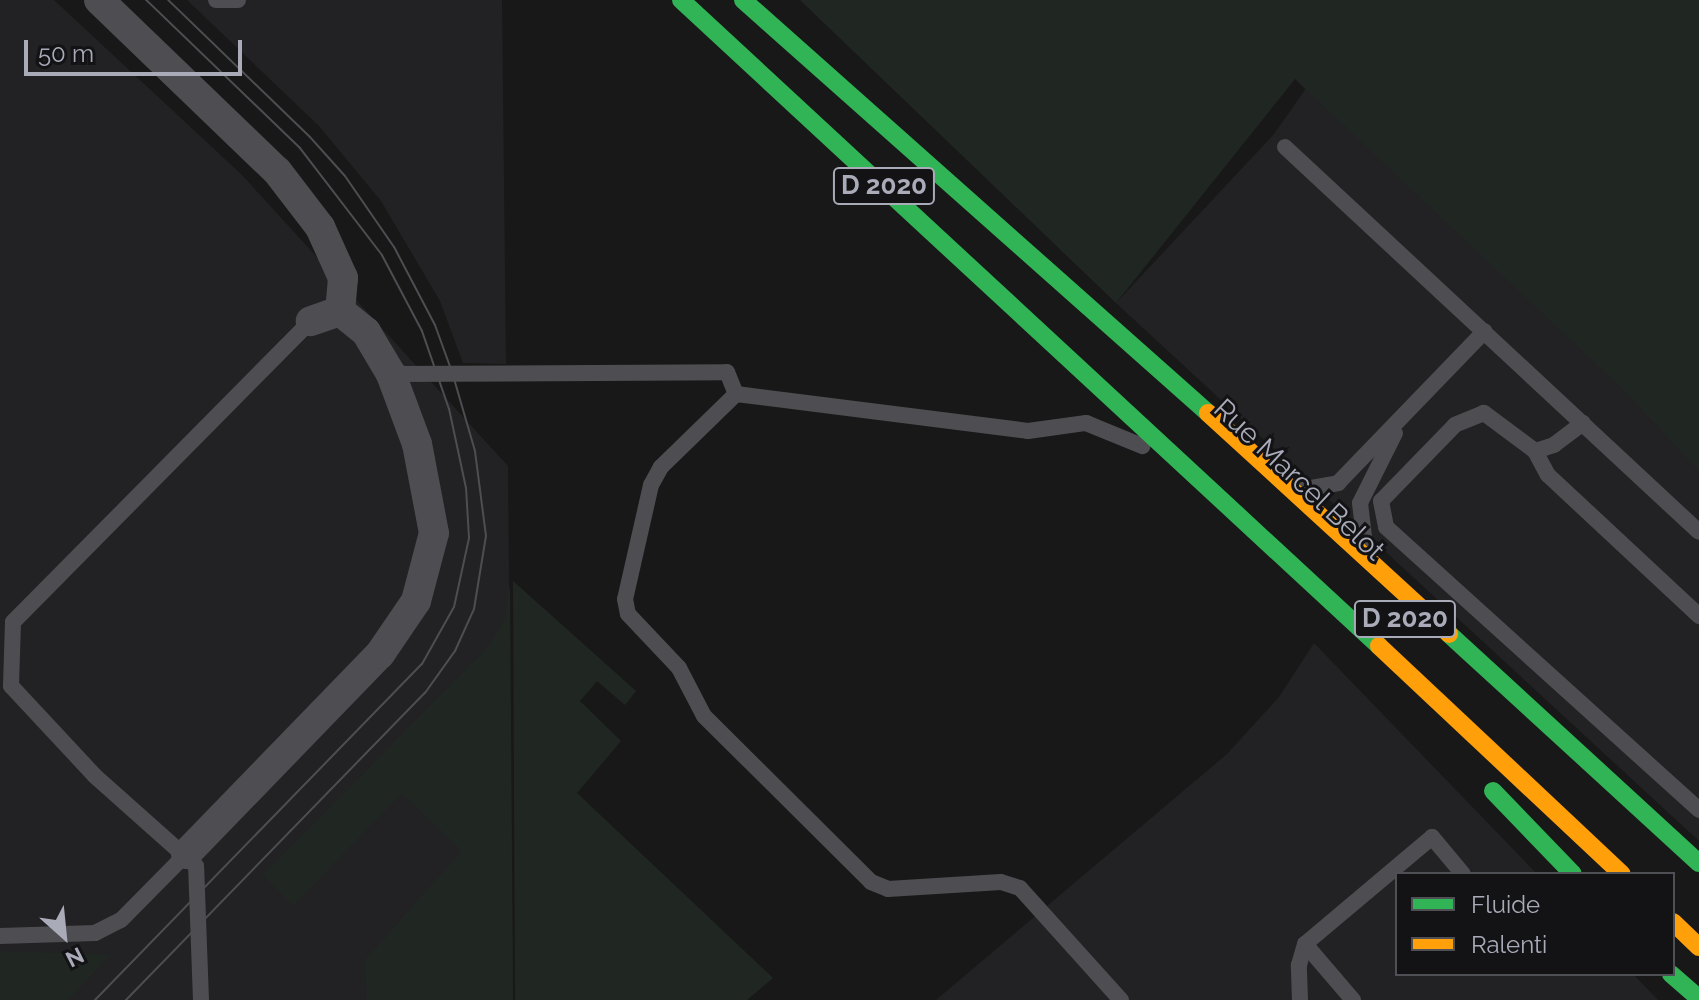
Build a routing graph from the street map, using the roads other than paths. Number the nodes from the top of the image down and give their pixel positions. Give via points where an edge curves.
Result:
1 (99, 0) edge
2 (216, 0) edge
3 (238, 0) edge
4 (681, 0) edge
5 (743, 0) edge
6 (895, 138) junction
7 (1285, 147) dead end
8 (340, 311) junction
9 (311, 321) joint
10 (1485, 331) junction
11 (1088, 372) junction
12 (391, 374) junction
13 (736, 394) junction
14 (1405, 414) junction
15 (1583, 423) junction
16 (1535, 451) junction
17 (1178, 465) junction
18 (1197, 475) junction
19 (1293, 491) junction
20 (1699, 532) edge
21 (1367, 559) junction
22 (1699, 616) edge
23 (7, 625) edge
24 (1396, 690) dead end
25 (1480, 690) dead end
26 (1484, 782) dead end
27 (1699, 810) edge
28 (186, 854) junction
29 (1699, 863) edge
30 (1461, 872) edge
31 (1571, 872) edge
32 (1620, 872) edge
33 (1675, 924) edge
34 (0, 936) edge
35 (1305, 944) junction
36 (1699, 947) edge
37 (1671, 976) edge
38 (1672, 976) edge
39 (1699, 998) edge
40 (201, 1000) edge
41 (1121, 1000) edge
42 (1300, 1000) edge
43 (1353, 1000) edge
44 (1689, 1000) edge

1 - 8 street via 299,197 338,259 343,278
2 - 3 lane
4 - 11 main road, D 2020
5 - 6 main road, D 2020
6 - 19 main road
6 - 25 main road, Rue Marcel Belot / D 2020
7 - 10 lane
8 - 9 street
8 - 12 street via 366,332
9 - 23 lane
10 - 14 lane
10 - 15 lane
11 - 17 main road
11 - 18 main road, D 2020
12 - 13 lane via 727,372
12 - 28 street via 417,444 434,533 416,601 380,654
13 - 17 lane via 1028,431 1086,423
13 - 41 lane via 661,467 651,485 625,599 628,614 679,668 704,716 871,882 888,889 1001,882 1020,888
14 - 19 lane via 1338,483
14 - 21 lane via 1360,503
15 - 16 lane via 1554,445
15 - 20 lane
16 - 22 lane via 1548,475
16 - 27 lane via 1484,413 1455,425 1381,501 1386,527
17 - 18 lane
17 - 24 main road
18 - 32 main road, D 2020
19 - 21 main road
21 - 29 main road
23 - 28 lane via 11,686 95,776
26 - 31 main road
28 - 34 lane via 121,920 95,933
28 - 40 lane via 198,873
30 - 35 lane via 1432,837
33 - 36 main road
35 - 42 lane via 1299,965
35 - 43 lane
37 - 44 main road
38 - 39 main road

